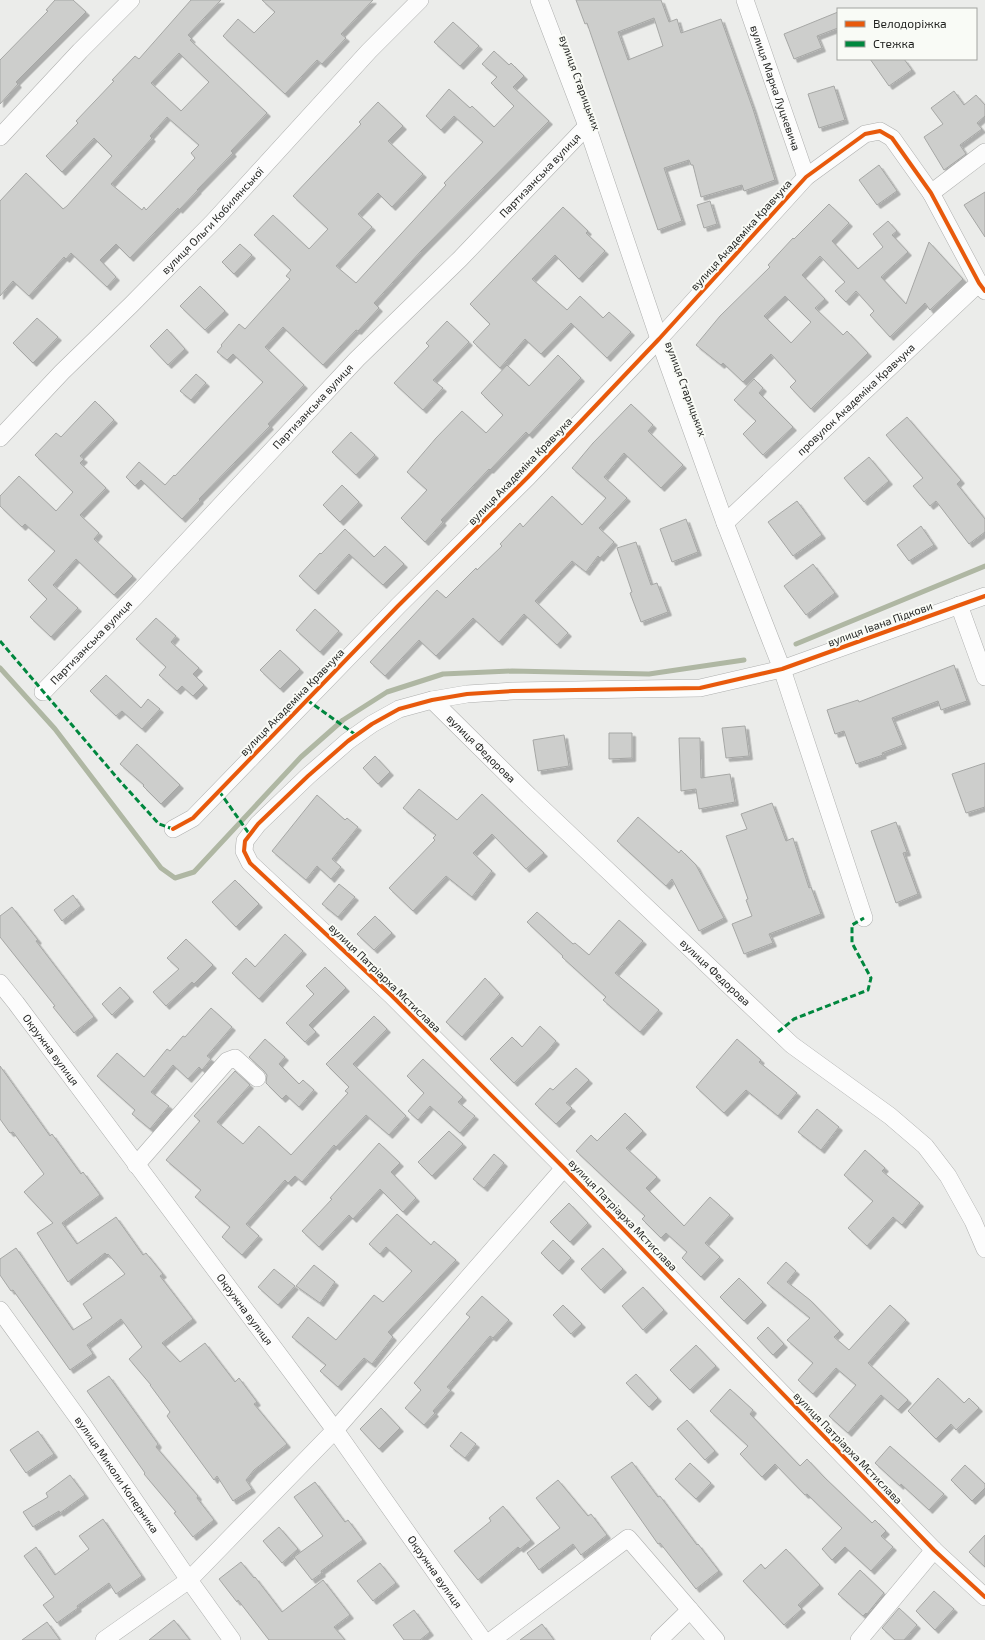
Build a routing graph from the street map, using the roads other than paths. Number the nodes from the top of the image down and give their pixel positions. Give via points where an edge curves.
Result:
1 (131, 0) edge
2 (420, 0) edge
3 (540, 0) edge
4 (746, 0) edge
5 (587, 126) junction
6 (0, 137) edge
7 (985, 152) edge
8 (806, 177) junction
9 (931, 193) junction
10 (982, 287) edge
11 (659, 339) junction
12 (0, 438) edge
13 (725, 523) junction
14 (985, 596) edge
15 (959, 605) junction
16 (782, 669) junction
17 (985, 677) edge
18 (43, 692) dead end
19 (432, 700) junction
20 (173, 829) dead end
21 (244, 851) joint
22 (864, 918) dead end
23 (0, 983) edge
24 (257, 1078) dead end
25 (136, 1165) junction
26 (564, 1168) junction
27 (985, 1249) edge
28 (0, 1310) edge
29 (335, 1430) junction
30 (934, 1550) junction
31 (188, 1580) junction
32 (985, 1597) edge
33 (690, 1610) junction
34 (104, 1640) edge
35 (232, 1640) edge
36 (483, 1640) edge
37 (492, 1640) edge
38 (659, 1640) edge
39 (716, 1640) edge
40 (860, 1640) edge

1 - 6 street
2 - 12 street, вулиця Ольги Кобилянської via 369,51 213,222 62,372
3 - 5 street, вулиця Старицьких
4 - 8 street, вулиця Марка Луцкевича
5 - 11 street, вулиця Старицьких
5 - 18 street, Партизанська вулиця via 460,259 357,360
7 - 9 street
8 - 9 street, вулиця Академіка Кравчука via 865,134 880,131 892,138
8 - 11 street, вулиця Академіка Кравчука
9 - 10 street
10 - 13 street, провулок Академіка Кравчука
11 - 13 street, вулиця Старицьких
11 - 20 street, вулиця Академіка Кравчука via 528,477 398,606 193,818
13 - 16 street, вулиця Старицьких
14 - 15 street, вулиця Івана Підкови
15 - 16 street, вулиця Івана Підкови
15 - 17 street
16 - 19 street, вулиця Івана Підкови via 700,688 513,691 467,694
16 - 22 street
19 - 21 street, вулиця Івана Підкови via 399,709 348,741 258,824 245,841
19 - 27 street, вулиця Федорова via 529,796 792,1045 890,1116 925,1146 948,1176
21 - 26 street, вулиця Патріарха Мстислава via 250,863 391,995
23 - 25 street, Окружна вулиця
24 - 25 street via 235,1058 227,1061
25 - 29 street, Окружна вулиця
26 - 29 street
26 - 30 street, вулиця Патріарха Мстислава
28 - 31 street, вулиця Миколи Коперника via 84,1425
29 - 31 street
29 - 36 street, Окружна вулиця
30 - 32 street, вулиця Патріарха Мстислава
30 - 40 street
31 - 34 street
31 - 35 street, вулиця Миколи Коперника
33 - 37 street via 628,1538
33 - 38 street
33 - 39 street

